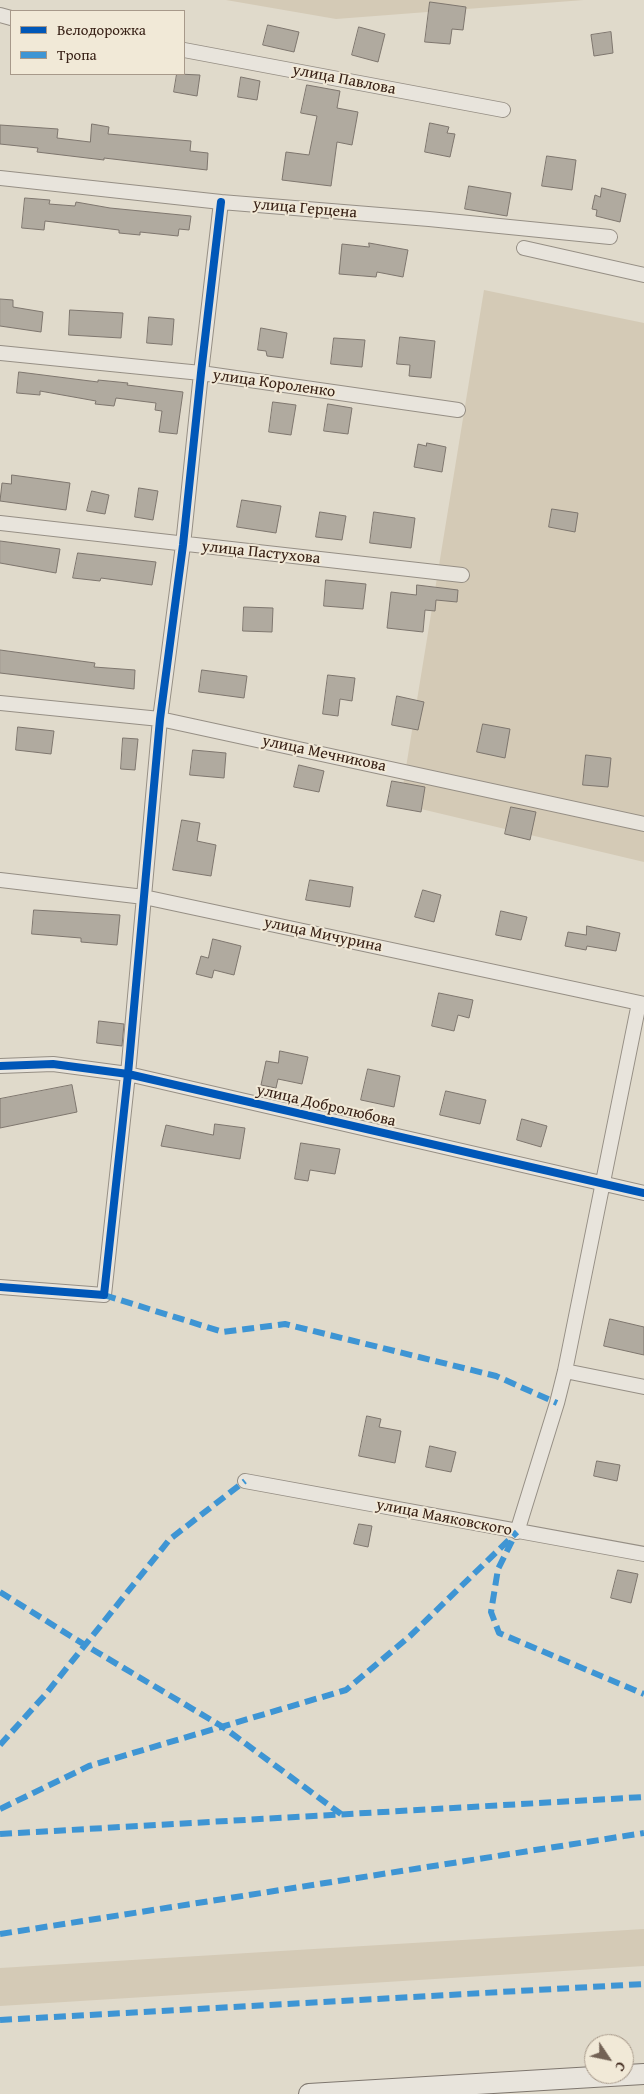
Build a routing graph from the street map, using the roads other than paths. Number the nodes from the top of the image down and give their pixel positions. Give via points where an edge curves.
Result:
1 (185, 50) edge
2 (503, 110) dead end
3 (0, 178) edge
4 (221, 202) junction
5 (610, 237) dead end
6 (524, 248) dead end
7 (644, 275) edge
8 (0, 353) edge
9 (201, 373) junction
10 (458, 410) dead end
11 (0, 523) edge
12 (183, 544) junction
13 (462, 575) dead end
14 (0, 703) edge
15 (160, 719) junction
16 (644, 824) edge
17 (0, 880) edge
18 (144, 897) junction
19 (642, 1004) edge
20 (0, 1066) edge
21 (128, 1074) junction
22 (602, 1184) junction
23 (644, 1193) edge
24 (0, 1287) edge
25 (565, 1371) junction
26 (644, 1387) edge
27 (245, 1480) dead end
28 (517, 1532) junction
29 (644, 1554) edge
30 (644, 2074) edge
31 (309, 2094) edge

1 - 2 street, улица Павлова
3 - 4 street, улица Герцена
4 - 5 street, улица Герцена
4 - 9 street
6 - 7 street
8 - 9 street, улица Короленко
9 - 10 street, улица Короленко
9 - 12 street
11 - 12 street, улица Пастухова
12 - 13 street, улица Пастухова
12 - 15 street
14 - 15 street, улица Мечникова
15 - 16 street, улица Мечникова
15 - 18 street
17 - 18 street, улица Мичурина
18 - 19 street, улица Мичурина
18 - 21 street
19 - 22 street
20 - 21 street, улица Добролюбова via 53,1064
21 - 22 street, улица Добролюбова
21 - 24 street via 104,1295
22 - 23 street, улица Добролюбова
22 - 25 street
25 - 26 street
25 - 28 street
27 - 28 street, улица Маяковского
28 - 29 street, улица Маяковского
30 - 31 main road

